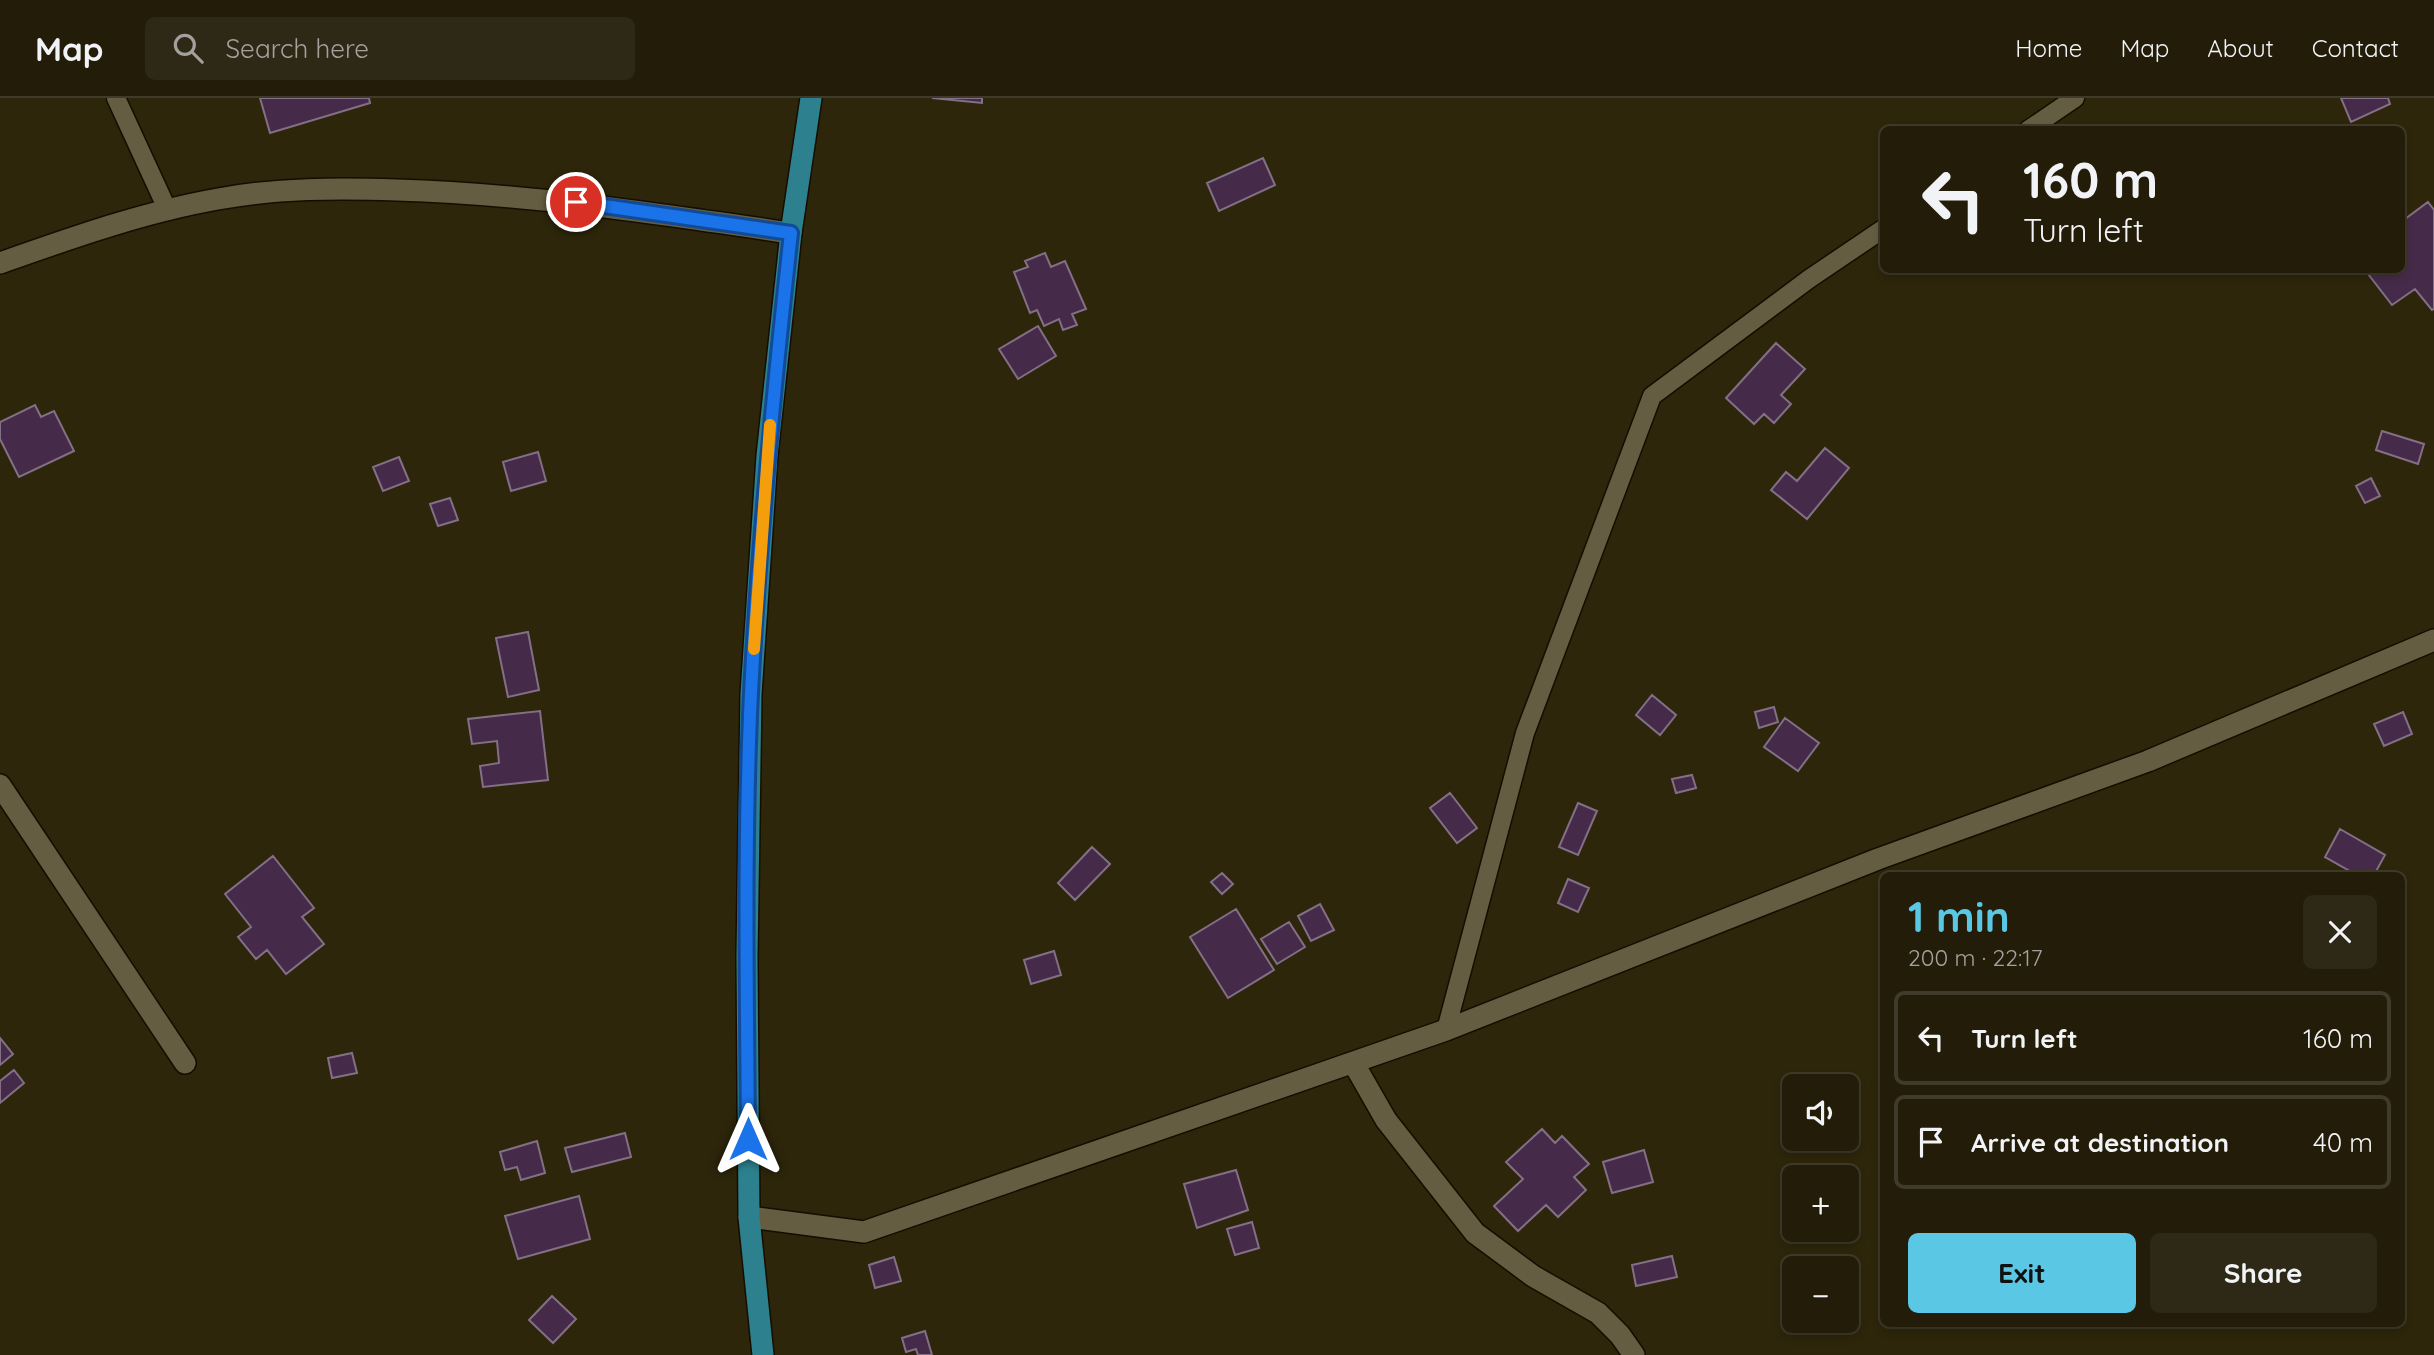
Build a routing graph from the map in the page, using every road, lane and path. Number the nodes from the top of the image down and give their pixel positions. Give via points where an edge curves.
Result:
1 (116, 98) edge
2 (811, 98) edge
3 (2075, 98) edge
4 (2034, 126) edge
5 (168, 211) junction
6 (1880, 231) edge
7 (791, 233) junction
8 (0, 262) edge
9 (2434, 640) edge
10 (0, 785) edge
11 (1446, 1030) junction
12 (185, 1063) dead end
13 (1354, 1064) junction
14 (749, 1217) junction
15 (763, 1355) edge
16 (1634, 1355) edge

1 - 5 lane
2 - 7 main road
3 - 4 lane
5 - 7 street via 271,192 414,190 576,202
5 - 8 street
6 - 11 lane via 1652,396 1524,733
7 - 14 main road via 767,456 751,694
9 - 11 street via 2148,761 1878,859
10 - 12 street
11 - 13 street
13 - 14 street via 864,1232
13 - 16 street via 1386,1120 1475,1233 1533,1276 1598,1313
14 - 15 main road

